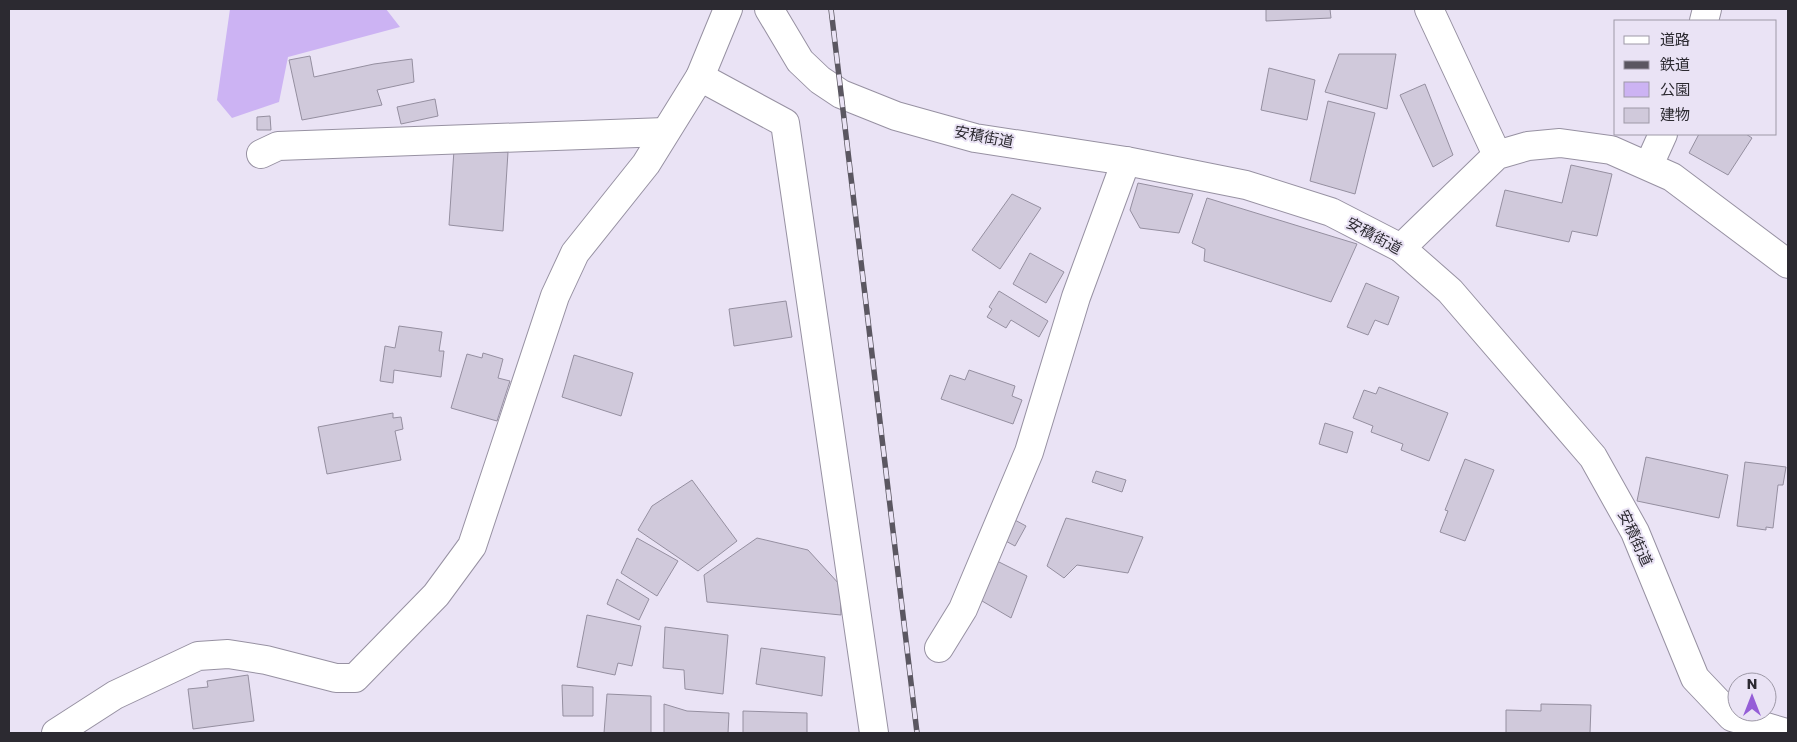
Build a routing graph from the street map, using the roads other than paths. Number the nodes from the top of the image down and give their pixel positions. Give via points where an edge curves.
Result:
1 (728, 9) edge
2 (769, 9) edge
3 (1429, 9) edge
4 (700, 77) junction
5 (665, 132) junction
6 (1663, 135) edge
7 (261, 154) dead end
8 (1497, 154) junction
9 (1126, 161) junction
10 (1648, 165) junction
11 (1401, 248) junction
12 (1788, 264) edge
13 (940, 648) dead end
14 (56, 733) edge
15 (874, 733) edge
16 (1786, 733) edge

1 - 4 street
2 - 9 street, 安積街道 via 800,61 841,94 896,116 975,138
3 - 8 street
4 - 5 street
4 - 15 street via 785,124
5 - 7 street via 278,146
5 - 14 street via 646,164 575,253 555,296 472,546 436,594 365,670 355,678 336,678 249,657 228,654 198,656 115,695
6 - 10 street
8 - 10 street via 1560,142 1611,150
8 - 11 street
9 - 11 street, 安積街道 via 1246,185 1330,212
9 - 13 street via 1076,297 1029,452 963,608
10 - 12 street via 1672,177
11 - 16 street, 安積街道 via 1450,291 1593,457 1635,532 1695,678 1732,717

